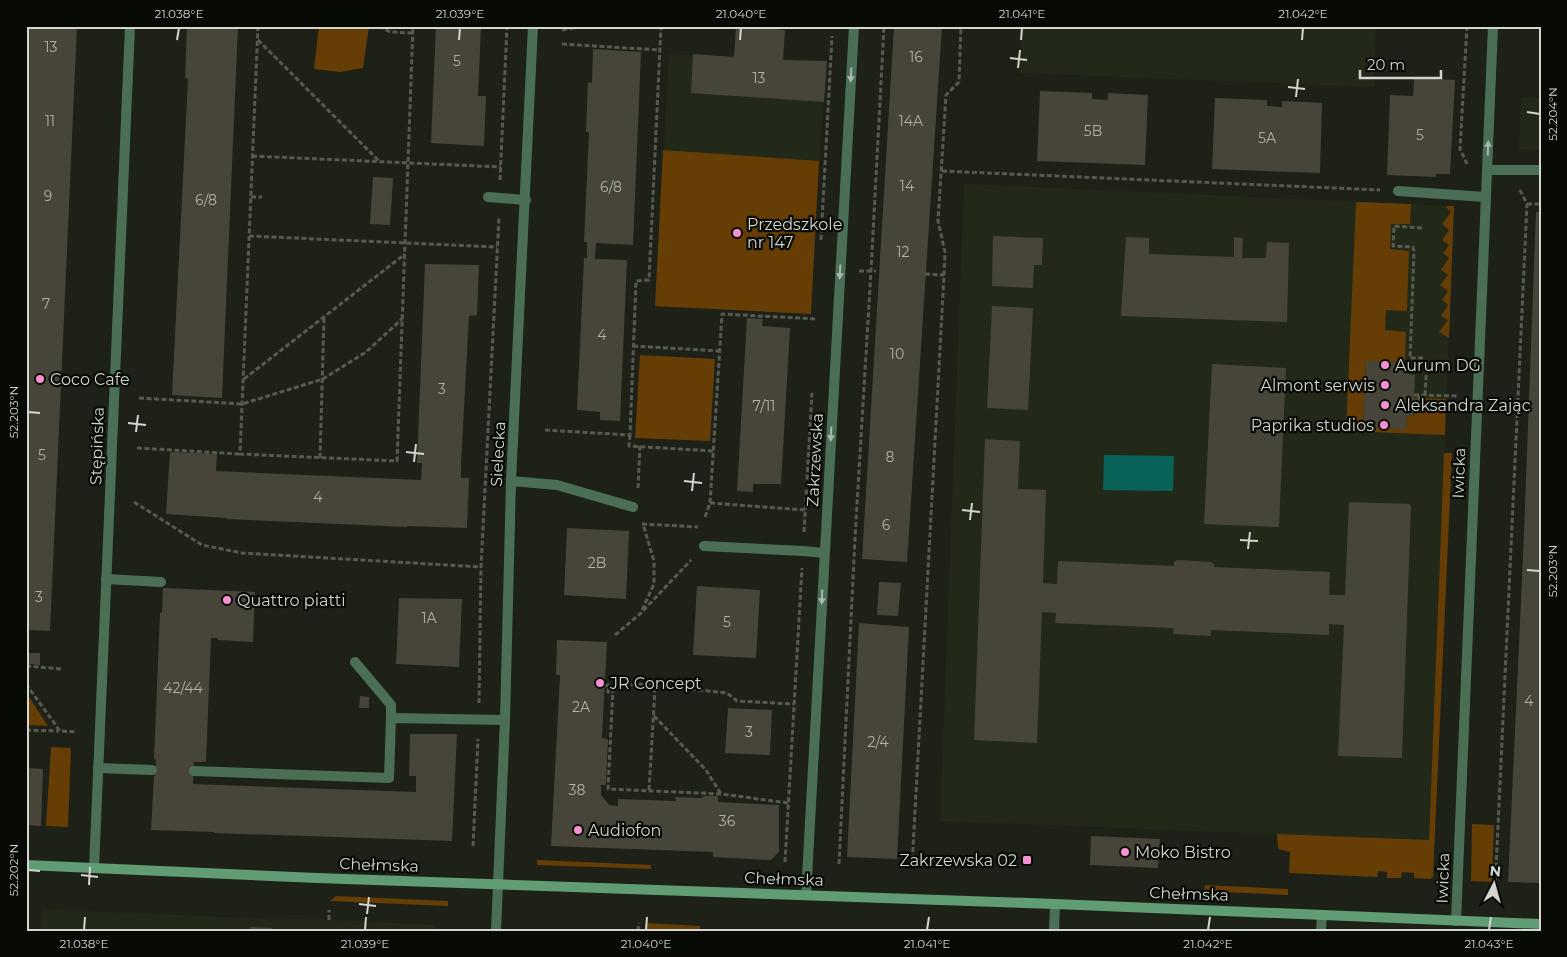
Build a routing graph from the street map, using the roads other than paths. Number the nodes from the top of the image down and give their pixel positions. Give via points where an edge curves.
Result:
1 (130, 26) edge
2 (533, 26) edge
3 (854, 26) edge
4 (1493, 26) edge
5 (1486, 170) junction
6 (1541, 170) edge
7 (1398, 191) road end
8 (1486, 197) junction
9 (488, 198) dead end
10 (526, 200) junction
11 (511, 481) junction
12 (633, 507) dead end
13 (704, 546) road end
14 (824, 554) junction
15 (106, 579) junction
16 (161, 582) dead end
17 (355, 662) dead end
18 (391, 718) junction
19 (504, 720) junction
20 (98, 768) junction
21 (152, 770) dead end
22 (194, 771) dead end
23 (26, 865) edge
24 (94, 868) junction
25 (498, 883) junction
26 (806, 895) junction
27 (1055, 904) junction
28 (1322, 915) junction
29 (1456, 921) junction
30 (1541, 924) edge
31 (496, 931) edge
32 (1054, 931) edge
33 (1322, 931) edge

1 - 15 street, Stępińska
2 - 10 street, Sielecka
3 -> 14 street, Zakrzewska
5 -> 4 street, Iwicka
5 - 6 street
5 - 8 street, Iwicka
7 - 8 street
8 - 29 street, Iwicka
9 - 10 street
10 - 11 street, Sielecka
11 - 12 street via 557,485
11 - 19 street, Sielecka
13 - 14 street
14 -> 26 street, Zakrzewska
15 - 16 street
15 - 20 street, Stępińska
17 - 18 street via 391,705
18 - 19 street
18 - 22 street via 389,778
19 - 25 street, Sielecka
20 - 21 street
20 - 24 street, Stępińska
23 - 24 street, Chełmska
24 - 25 street, Chełmska
25 - 26 street, Chełmska
25 - 31 street, Sielecka
26 - 27 street, Chełmska
27 - 28 street, Chełmska
27 - 32 street
28 - 29 street, Chełmska
28 - 33 street
29 - 30 street, Chełmska

